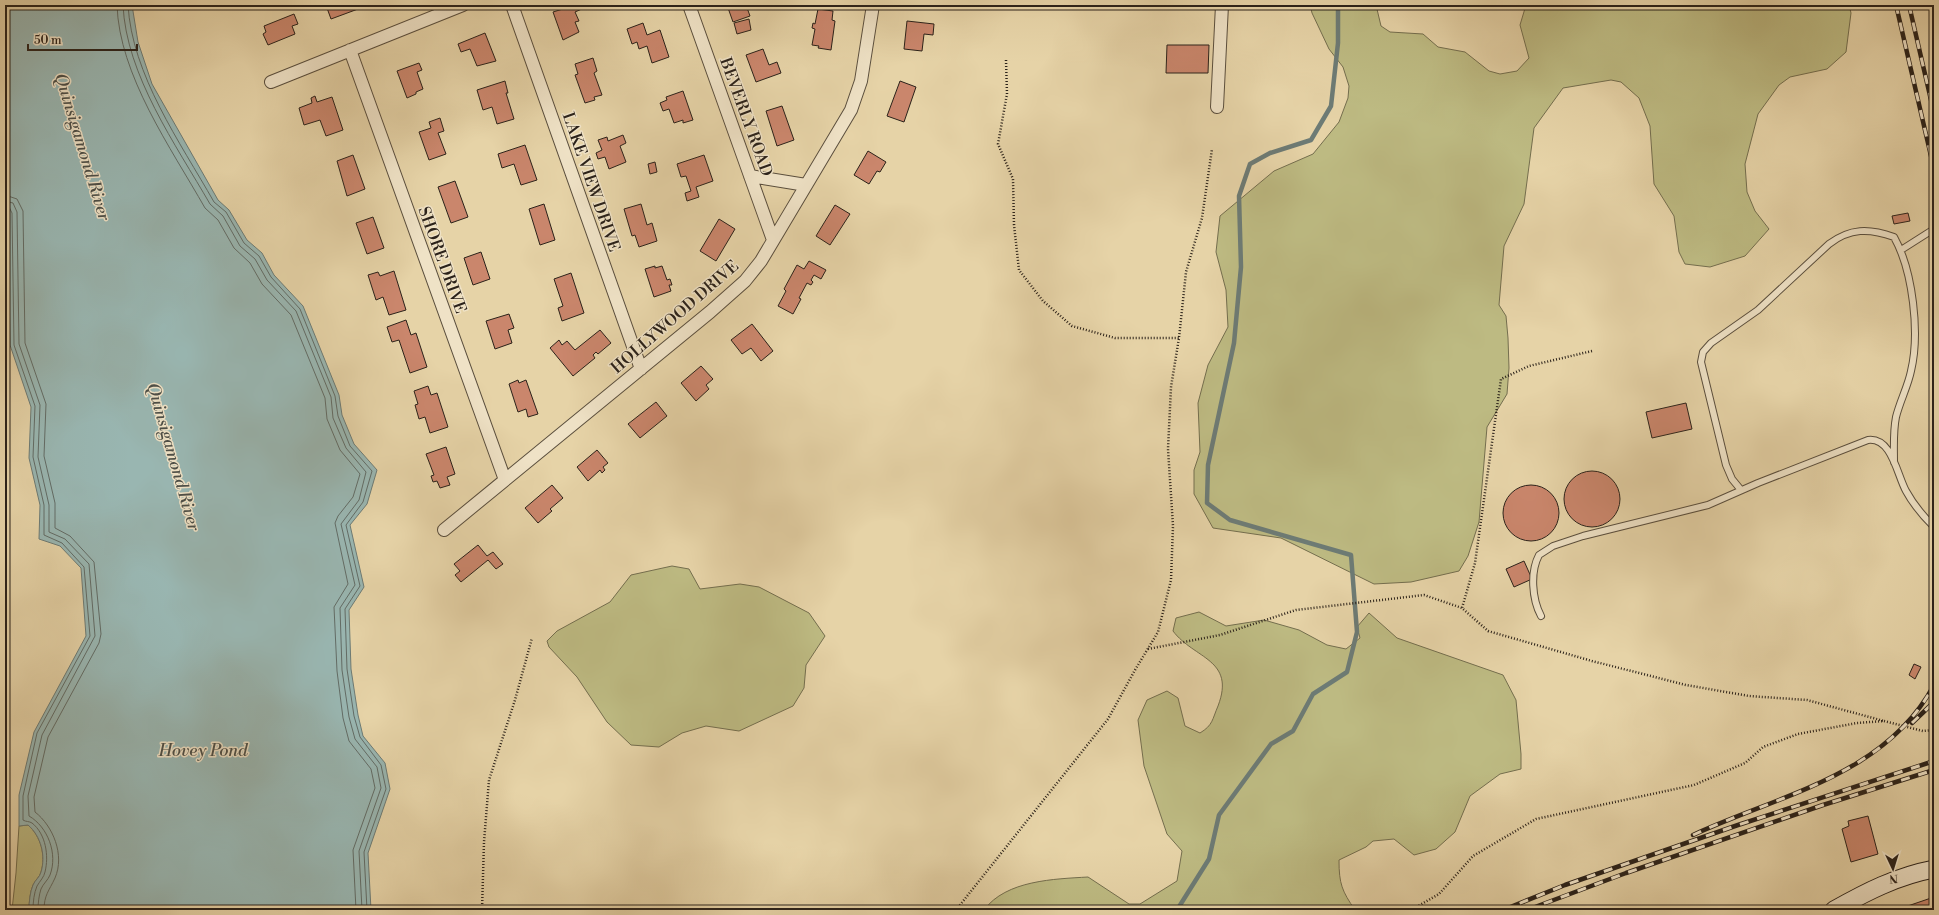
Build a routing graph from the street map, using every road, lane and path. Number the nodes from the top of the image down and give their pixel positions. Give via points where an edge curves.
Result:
1 (463, 5) edge
2 (512, 5) edge
3 (689, 5) edge
4 (1222, 5) edge
5 (872, 6) edge
6 (350, 50) junction
7 (1006, 60) dead end
8 (271, 82) dead end
9 (1217, 107) dead end
10 (1212, 149) dead end
11 (750, 176) junction
12 (806, 185) junction
13 (1934, 229) edge
14 (773, 240) junction
15 (1901, 250) junction
16 (1180, 338) junction
17 (1592, 351) dead end
18 (641, 369) junction
19 (1894, 462) junction
20 (505, 480) junction
21 (1741, 490) junction
22 (1934, 527) edge
23 (444, 530) dead end
24 (1462, 608) junction
25 (1541, 616) dead end
26 (532, 638) dead end
27 (1148, 649) junction
28 (1884, 721) junction
29 (1934, 730) edge
30 (1934, 869) edge
31 (482, 910) edge
32 (956, 910) edge
33 (1412, 910) edge
34 (1834, 910) edge

1 - 6 street
2 - 18 street, LAKE VIEW DRIVE
3 - 11 street, BEVERLY ROAD
4 - 9 street
5 - 12 street, HOLLYWOOD DRIVE via 863,74 856,96 843,124
6 - 8 street
6 - 20 street, SHORE DRIVE
7 - 16 path via 1007,94 998,144 1013,179 1014,225 1019,270 1043,301 1072,326 1115,338
10 - 16 path via 1202,218 1186,272
11 - 12 street
11 - 14 street, BEVERLY ROAD
12 - 14 street, HOLLYWOOD DRIVE
13 - 15 lane
14 - 18 street, HOLLYWOOD DRIVE via 753,272 737,288
15 - 19 lane via 1908,272 1915,346 1911,371 1896,417
15 - 21 lane via 1894,237 1885,234 1860,230 1839,236 1758,310 1711,343 1703,352 1702,362 1726,465 1732,479
16 - 27 path via 1171,387 1168,449 1173,526 1171,580 1158,632
17 - 24 path via 1529,366 1501,379 1475,563
18 - 20 street, HOLLYWOOD DRIVE
19 - 21 lane via 1884,446 1873,439
19 - 22 lane via 1910,498
20 - 23 street, HOLLYWOOD DRIVE
21 - 25 lane via 1697,509 1582,536 1553,546 1539,555 1534,568 1534,592
24 - 27 path via 1424,595 1296,610 1220,635
24 - 28 path via 1488,631 1592,661 1686,685 1749,696 1807,700
26 - 31 path via 489,780
27 - 32 path via 1108,719
28 - 29 path via 1923,731
28 - 33 path via 1857,723 1798,734 1764,747 1745,763 1694,785 1536,819 1473,856 1439,894
30 - 34 street via 1884,883

